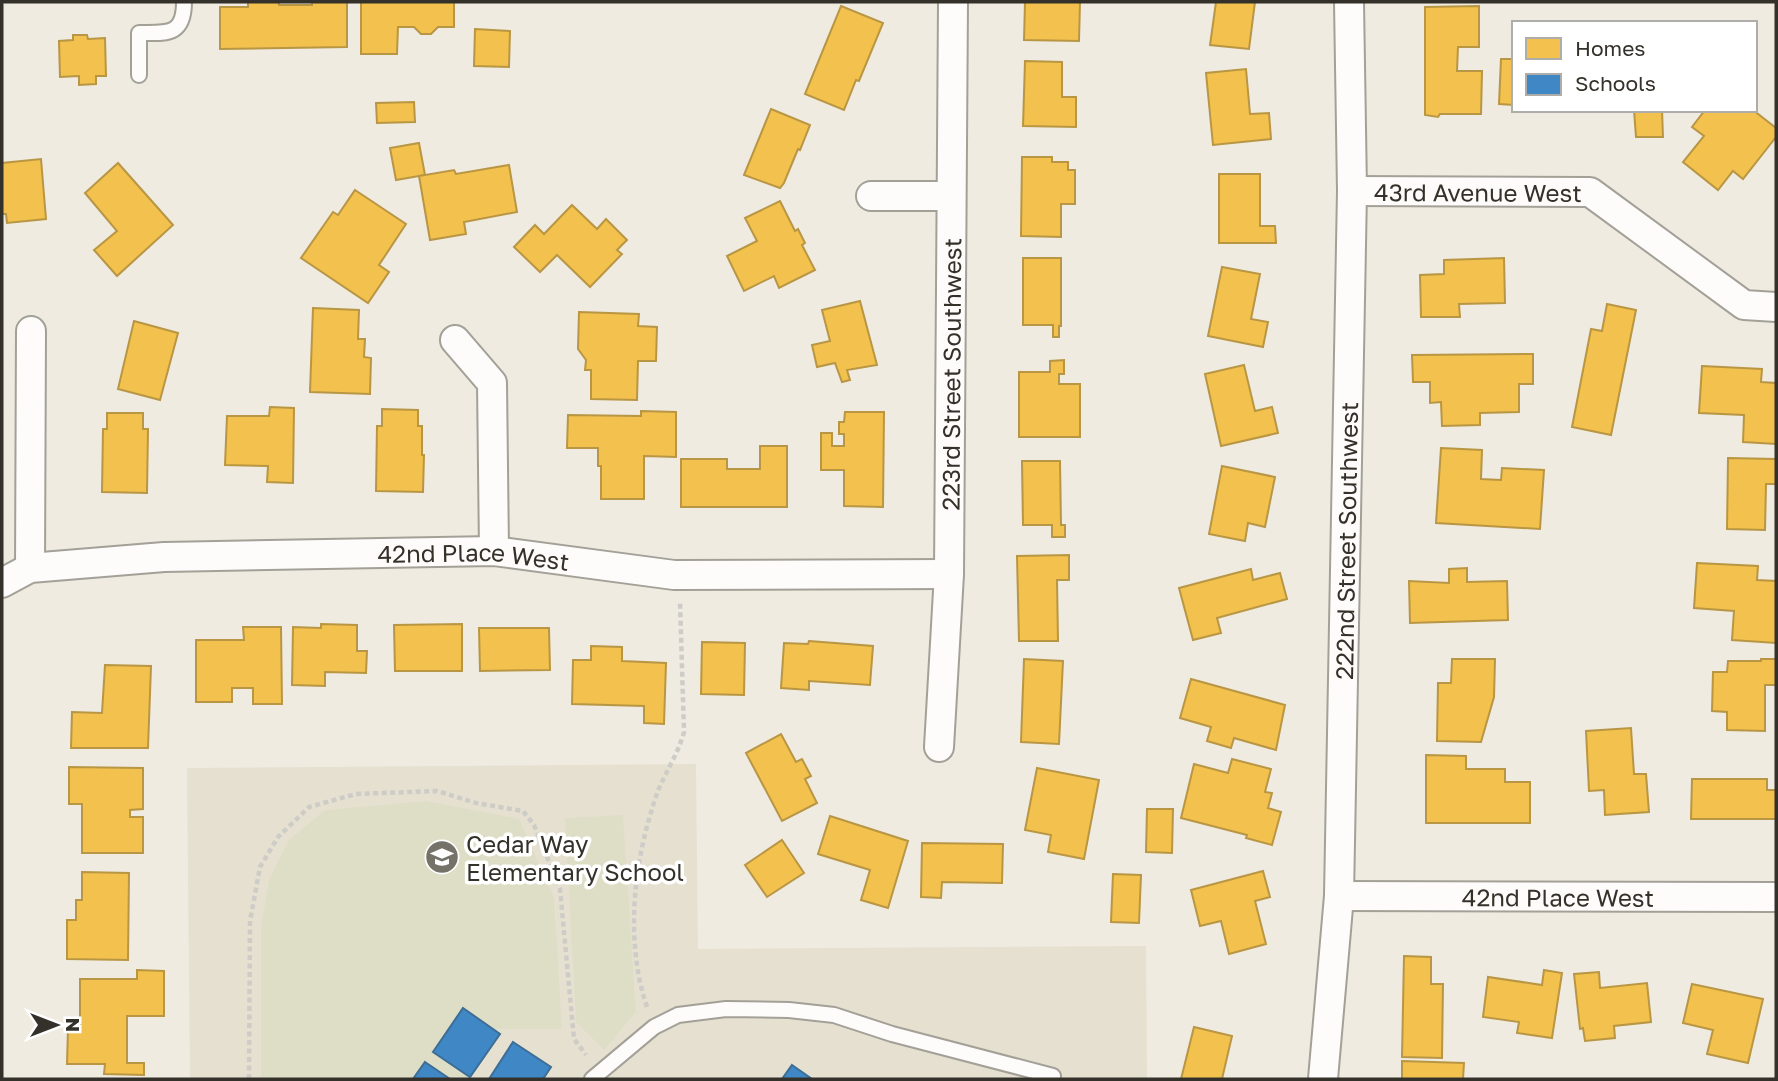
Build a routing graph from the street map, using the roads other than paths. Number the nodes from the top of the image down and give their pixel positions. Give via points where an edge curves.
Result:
1 (184, 2) edge
2 (953, 2) edge
3 (1349, 2) edge
4 (139, 75) dead end
5 (1352, 191) junction
6 (871, 196) dead end
7 (950, 196) junction
8 (1776, 307) edge
9 (31, 331) dead end
10 (455, 340) dead end
11 (494, 551) junction
12 (30, 568) junction
13 (949, 575) junction
14 (2, 583) edge
15 (939, 747) dead end
16 (1339, 897) junction
17 (1776, 897) edge
18 (596, 1076) edge
19 (1053, 1076) dead end
20 (1323, 1079) edge

1 - 4 lane via 177,29 139,33
2 - 7 street, 223rd Street Southwest
3 - 5 street, 222nd Street Southwest
5 - 8 street, 43rd Avenue West via 1590,192 1744,306
5 - 16 street, 222nd Street Southwest
6 - 7 street
7 - 13 street, 223rd Street Southwest
9 - 12 street
10 - 11 street via 492,383
11 - 12 street, 42nd Place West via 164,557
11 - 13 street, 42nd Place West via 674,575
12 - 14 street, 42nd Place West
13 - 15 street, 223rd Street Southwest
16 - 17 street, 42nd Place West
16 - 20 street, 222nd Street Southwest
18 - 19 lane via 654,1027 678,1015 726,1009 834,1015

